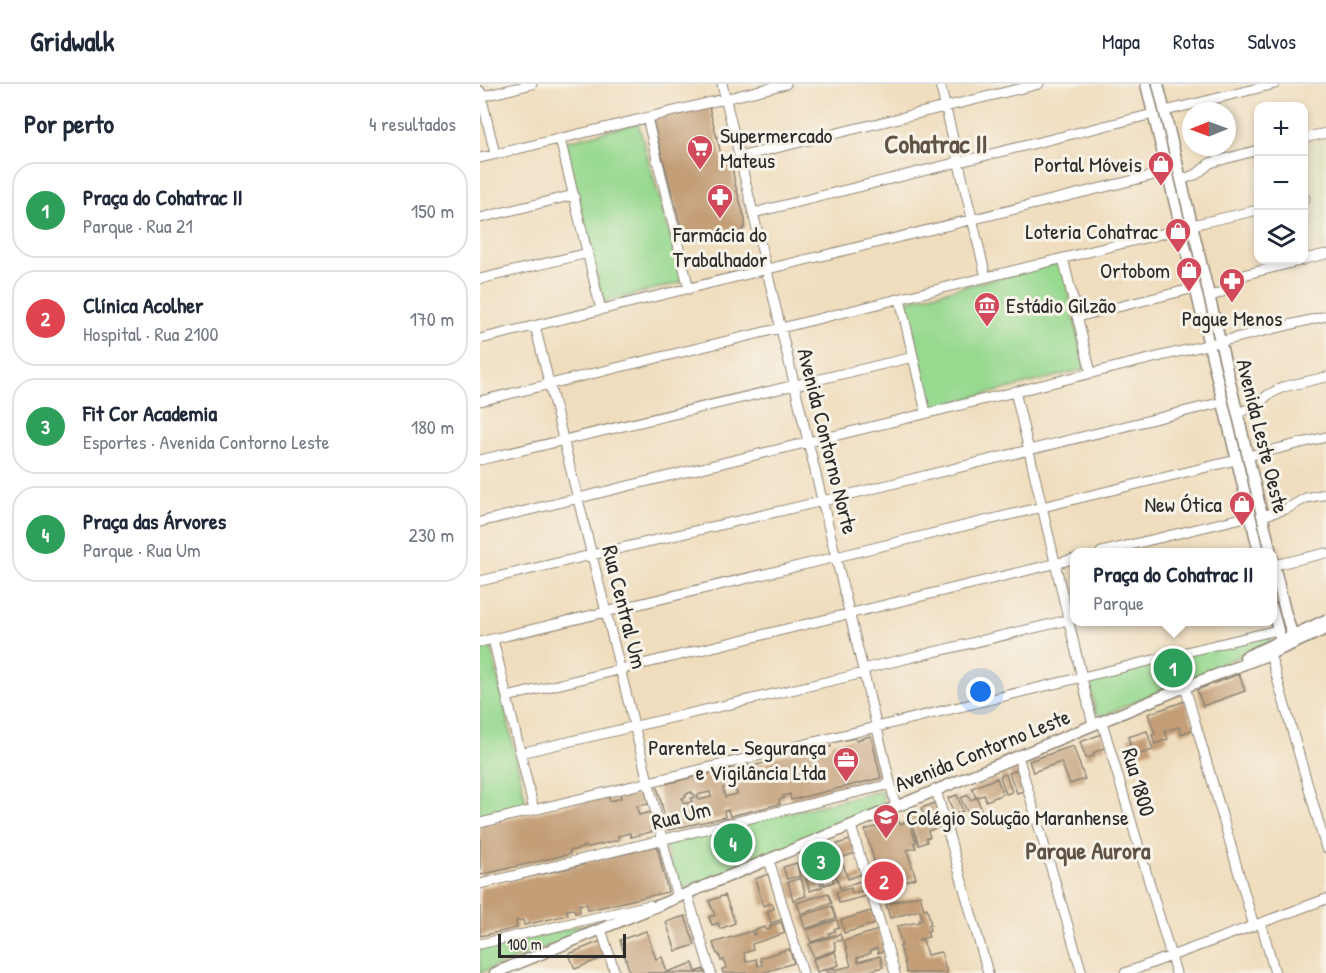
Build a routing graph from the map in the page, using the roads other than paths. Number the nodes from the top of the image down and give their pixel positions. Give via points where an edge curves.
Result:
1 (532, 84) edge
2 (722, 84) edge
3 (786, 84) edge
4 (940, 84) edge
5 (1039, 84) edge
6 (1146, 84) edge
7 (1158, 84) edge
8 (1275, 84) edge
9 (480, 95) edge
10 (725, 99) junction
11 (945, 107) junction
12 (1159, 112) junction
13 (646, 118) junction
14 (1326, 133) edge
15 (1308, 137) edge
16 (561, 139) junction
17 (1254, 151) edge
18 (495, 154) junction
19 (739, 157) junction
20 (480, 158) edge
21 (958, 162) junction
22 (1167, 172) junction
23 (1181, 180) junction
24 (574, 195) junction
25 (1254, 211) edge
26 (753, 213) junction
27 (480, 218) edge
28 (972, 220) junction
29 (1192, 225) junction
30 (1181, 229) junction
31 (588, 253) junction
32 (1326, 254) edge
33 (1063, 258) junction
34 (1308, 259) edge
35 (1287, 264) edge
36 (767, 270) junction
37 (986, 277) junction
38 (480, 279) edge
39 (1195, 288) junction
40 (689, 289) junction
41 (1209, 297) junction
42 (900, 299) junction
43 (601, 310) junction
44 (1326, 316) edge
45 (1077, 317) junction
46 (535, 326) junction
47 (781, 328) junction
48 (480, 339) edge
49 (1214, 343) junction
50 (913, 357) junction
51 (1091, 373) junction
52 (1326, 377) edge
53 (549, 385) junction
54 (795, 385) junction
55 (1015, 391) junction
56 (480, 401) edge
57 (1223, 402) junction
58 (1237, 412) junction
59 (926, 413) junction
60 (1326, 437) edge
61 (563, 440) junction
62 (808, 442) junction
63 (1028, 450) junction
64 (1248, 456) junction
65 (1236, 459) junction
66 (480, 460) edge
67 (1326, 494) edge
68 (578, 498) junction
69 (823, 501) junction
70 (1042, 507) junction
71 (1250, 516) junction
72 (1262, 516) junction
73 (480, 522) edge
74 (1118, 548) edge
75 (1258, 548) edge
76 (1270, 548) edge
77 (1326, 553) edge
78 (592, 555) junction
79 (836, 557) junction
80 (1070, 560) edge
81 (1277, 560) edge
82 (1055, 564) junction
83 (1277, 578) edge
84 (480, 581) edge
85 (1285, 611) junction
86 (606, 612) junction
87 (850, 613) junction
88 (1070, 616) edge
89 (1070, 619) edge
90 (1325, 623) edge
91 (1072, 626) edge
92 (1277, 626) edge
93 (493, 639) junction
94 (1280, 639) junction
95 (1294, 639) junction
96 (480, 642) edge
97 (1270, 654) junction
98 (620, 669) junction
99 (864, 671) junction
100 (1082, 678) junction
101 (1185, 687) junction
102 (507, 697) junction
103 (1097, 724) junction
104 (634, 727) junction
105 (877, 727) junction
106 (520, 753) junction
107 (1018, 756) junction
108 (648, 783) junction
109 (891, 784) junction
110 (936, 790) junction
111 (896, 807) junction
112 (534, 810) junction
113 (480, 823) edge
114 (851, 826) junction
115 (662, 840) junction
116 (1326, 848) edge
117 (769, 860) junction
118 (480, 884) edge
119 (682, 896) junction
120 (1326, 899) edge
121 (665, 903) junction
122 (1257, 924) junction
123 (601, 929) junction
124 (480, 944) edge
125 (1171, 956) junction
126 (522, 968) edge
127 (495, 973) edge
128 (615, 973) edge
129 (711, 973) edge
130 (803, 973) edge
131 (895, 973) edge
132 (988, 973) edge
133 (1082, 973) edge
134 (1125, 973) edge
135 (1176, 973) edge
136 (1275, 973) edge

1 - 9 street
2 - 10 street, Avenida Contorno Norte
3 - 10 street
4 - 11 street
5 - 11 street
6 - 12 main road, Avenida Leste Oeste
7 - 12 main road, Avenida Leste Oeste
8 - 12 street
9 - 18 street
10 - 13 street
10 - 19 street, Avenida Contorno Norte
11 - 19 street
11 - 21 street
12 - 21 street
12 - 22 main road, Avenida Leste Oeste
12 - 23 main road, Avenida Leste Oeste
13 - 16 street
13 - 40 street
14 - 15 street
16 - 18 street
16 - 24 street
17 - 23 street via 1210,163
18 - 20 street
19 - 26 street, Avenida Contorno Norte
21 - 26 street
21 - 28 street
22 - 28 street
22 - 30 main road, Avenida Leste Oeste
23 - 29 main road, Avenida Leste Oeste
24 - 27 street
24 - 31 street
25 - 29 street
26 - 36 street, Avenida Contorno Norte
28 - 36 street
28 - 37 street
29 - 41 main road, Avenida Leste Oeste
30 - 33 street
30 - 39 main road, Avenida Leste Oeste
31 - 38 street
31 - 43 street
32 - 34 street
33 - 37 street
33 - 45 street
35 - 41 street via 1247,274
36 - 40 street
36 - 47 street, Avenida Contorno Norte
37 - 42 street
39 - 45 street
39 - 49 main road, Avenida Leste Oeste
40 - 43 street
41 - 49 main road, Avenida Leste Oeste
42 - 47 street
42 - 50 street
43 - 46 street
44 - 49 street
45 - 51 street
46 - 48 street
46 - 53 street, Rua Central Um
47 - 53 street
47 - 54 street, Avenida Contorno Norte
49 - 51 street
49 - 57 main road, Avenida Leste Oeste
49 - 58 main road, Avenida Leste Oeste
50 - 54 street
50 - 59 street
51 - 55 street
52 - 58 street via 1283,387 1254,407
53 - 56 street
53 - 61 street, Rua Central Um
54 - 61 street
54 - 62 street, Avenida Contorno Norte
55 - 59 street
55 - 63 street, Rua 1800
57 - 63 street
57 - 65 main road, Avenida Leste Oeste
58 - 64 main road, Avenida Leste Oeste
59 - 62 street
60 - 64 street
61 - 66 street
61 - 68 street, Rua Central Um
62 - 68 street
62 - 69 street, Avenida Contorno Norte
63 - 69 street
63 - 70 street, Rua 1800
64 - 72 main road, Avenida Leste Oeste
65 - 70 street
65 - 71 main road, Avenida Leste Oeste
67 - 72 street
68 - 73 street
68 - 78 street, Rua Central Um
69 - 78 street
69 - 79 street, Avenida Contorno Norte
70 - 79 street
70 - 82 street, Rua 1800
71 - 74 street
71 - 75 main road, Avenida Leste Oeste
72 - 76 main road, Avenida Leste Oeste
77 - 81 street
78 - 84 street
78 - 86 street, Rua Central Um
79 - 86 street
79 - 87 street, Avenida Contorno Norte
80 - 82 street
82 - 87 street
82 - 88 street, Rua 1800
83 - 85 main road
85 - 90 main road via 1296,624
85 - 95 main road
86 - 93 street
86 - 98 street, Rua Central Um
87 - 98 street
87 - 99 street, Avenida Contorno Norte
89 - 99 street
90 - 95 main road, Avenida Contorno Leste
91 - 100 street, Rua 1800
92 - 94 main road
93 - 96 street
93 - 102 street
94 - 95 main road, Avenida Contorno Leste
94 - 97 main road, Avenida Contorno Leste
94 - 100 street
94 - 101 main road, Avenida Contorno Leste
97 - 101 main road, Avenida Contorno Leste
97 - 116 street
98 - 102 street
98 - 104 street, Rua Central Um
99 - 104 street
99 - 105 street, Avenida Contorno Norte
100 - 103 street, Rua 1800
100 - 105 street
101 - 103 main road, Avenida Contorno Leste
101 - 122 street
102 - 106 street
103 - 107 main road, Avenida Contorno Leste
103 - 125 street, Rua 1800
104 - 106 street
104 - 108 street, Rua Central Um
105 - 108 street
105 - 109 street, Avenida Contorno Norte
106 - 112 street
107 - 110 main road, Avenida Contorno Leste
107 - 133 street
108 - 112 street
108 - 115 street, Rua Central Um
109 - 111 street, Avenida Contorno Norte
109 - 115 street, Rua Um
110 - 111 main road, Avenida Contorno Leste
110 - 132 street
111 - 114 main road, Avenida Contorno Leste
112 - 113 street
114 - 117 main road, Avenida Contorno Leste
114 - 131 street
115 - 118 street, Rua Um
115 - 119 street, Rua Central Um
117 - 119 main road, Avenida Contorno Leste
117 - 130 street
119 - 121 main road, Avenida Contorno Leste
119 - 129 street, Rua Central Um
120 - 122 street
121 - 123 main road, Avenida Contorno Leste
121 - 124 street
122 - 125 street
122 - 136 street
123 - 126 main road, Avenida Contorno Leste
123 - 128 street
125 - 134 street
125 - 135 street
126 - 127 main road, Avenida Contorno Leste

